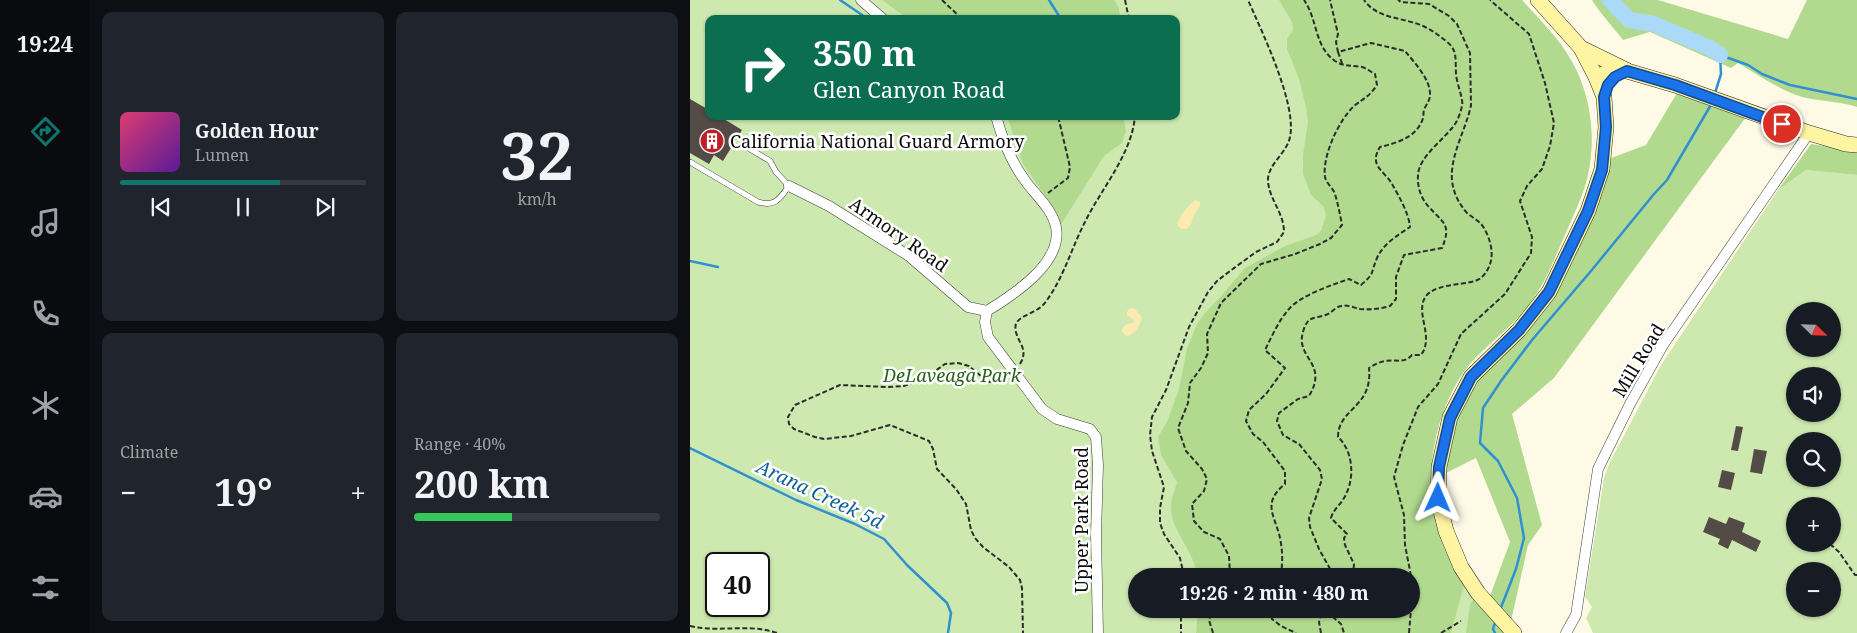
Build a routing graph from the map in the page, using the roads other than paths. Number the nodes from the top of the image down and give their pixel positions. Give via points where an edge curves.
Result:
1 (861, 0) edge
2 (1538, 0) edge
3 (878, 15) edge
4 (1581, 48) junction
5 (1627, 71) junction
6 (1596, 77) junction
7 (1604, 97) junction
8 (997, 120) edge
9 (1809, 133) junction
10 (1857, 145) edge
11 (750, 149) dead end
12 (690, 162) edge
13 (789, 186) junction
14 (987, 311) junction
15 (1513, 632) edge
16 (1098, 633) edge
17 (1566, 633) edge

1 - 3 street
2 - 4 street
4 - 5 street
4 - 6 street
5 - 6 street
5 - 7 street via 1615,77
5 - 9 street
6 - 7 street
7 - 15 street via 1606,127 1602,170 1588,211 1549,292 1519,330 1471,377 1450,418 1439,467 1438,498 1446,531 1462,567 1478,594
8 - 14 street via 1009,154 1056,226 1056,238 1044,265 1027,284
9 - 10 street
9 - 17 street, Mill Road via 1663,346 1598,468 1576,615
11 - 13 lane via 770,161
12 - 13 lane via 758,202 778,201
13 - 14 street, Armory Road via 829,206 909,256 968,306
14 - 16 street, Upper Park Road via 988,337 1042,409 1057,419 1090,429 1096,438

